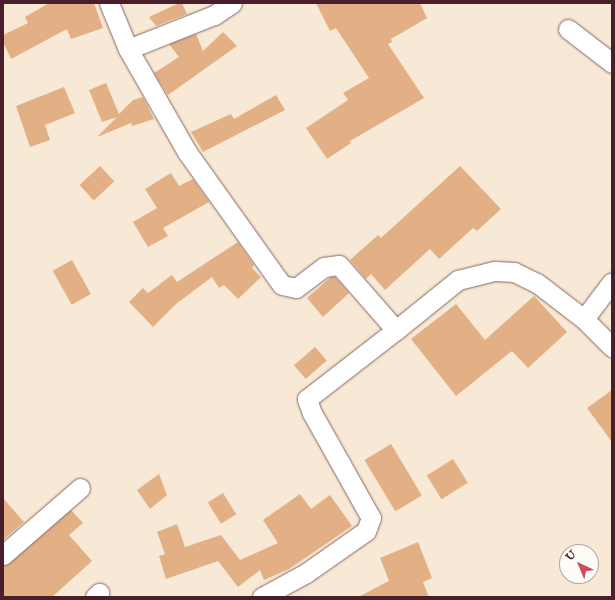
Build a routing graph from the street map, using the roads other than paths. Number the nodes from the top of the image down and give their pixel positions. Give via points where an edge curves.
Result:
1 (109, 3) edge
2 (232, 3) edge
3 (568, 29) dead end
4 (128, 49) junction
5 (612, 63) edge
6 (612, 282) edge
7 (584, 319) junction
8 (396, 330) junction
9 (612, 346) edge
10 (80, 488) dead end
11 (3, 555) edge
12 (262, 597) edge

1 - 4 street
2 - 4 street via 214,15
3 - 5 street
4 - 8 street via 187,152 282,285 296,288 324,267 339,265
6 - 7 street
7 - 8 street via 525,276 514,272 495,271 458,280
7 - 9 street
8 - 12 street via 307,399 312,413 371,518 366,531 306,573
10 - 11 street

